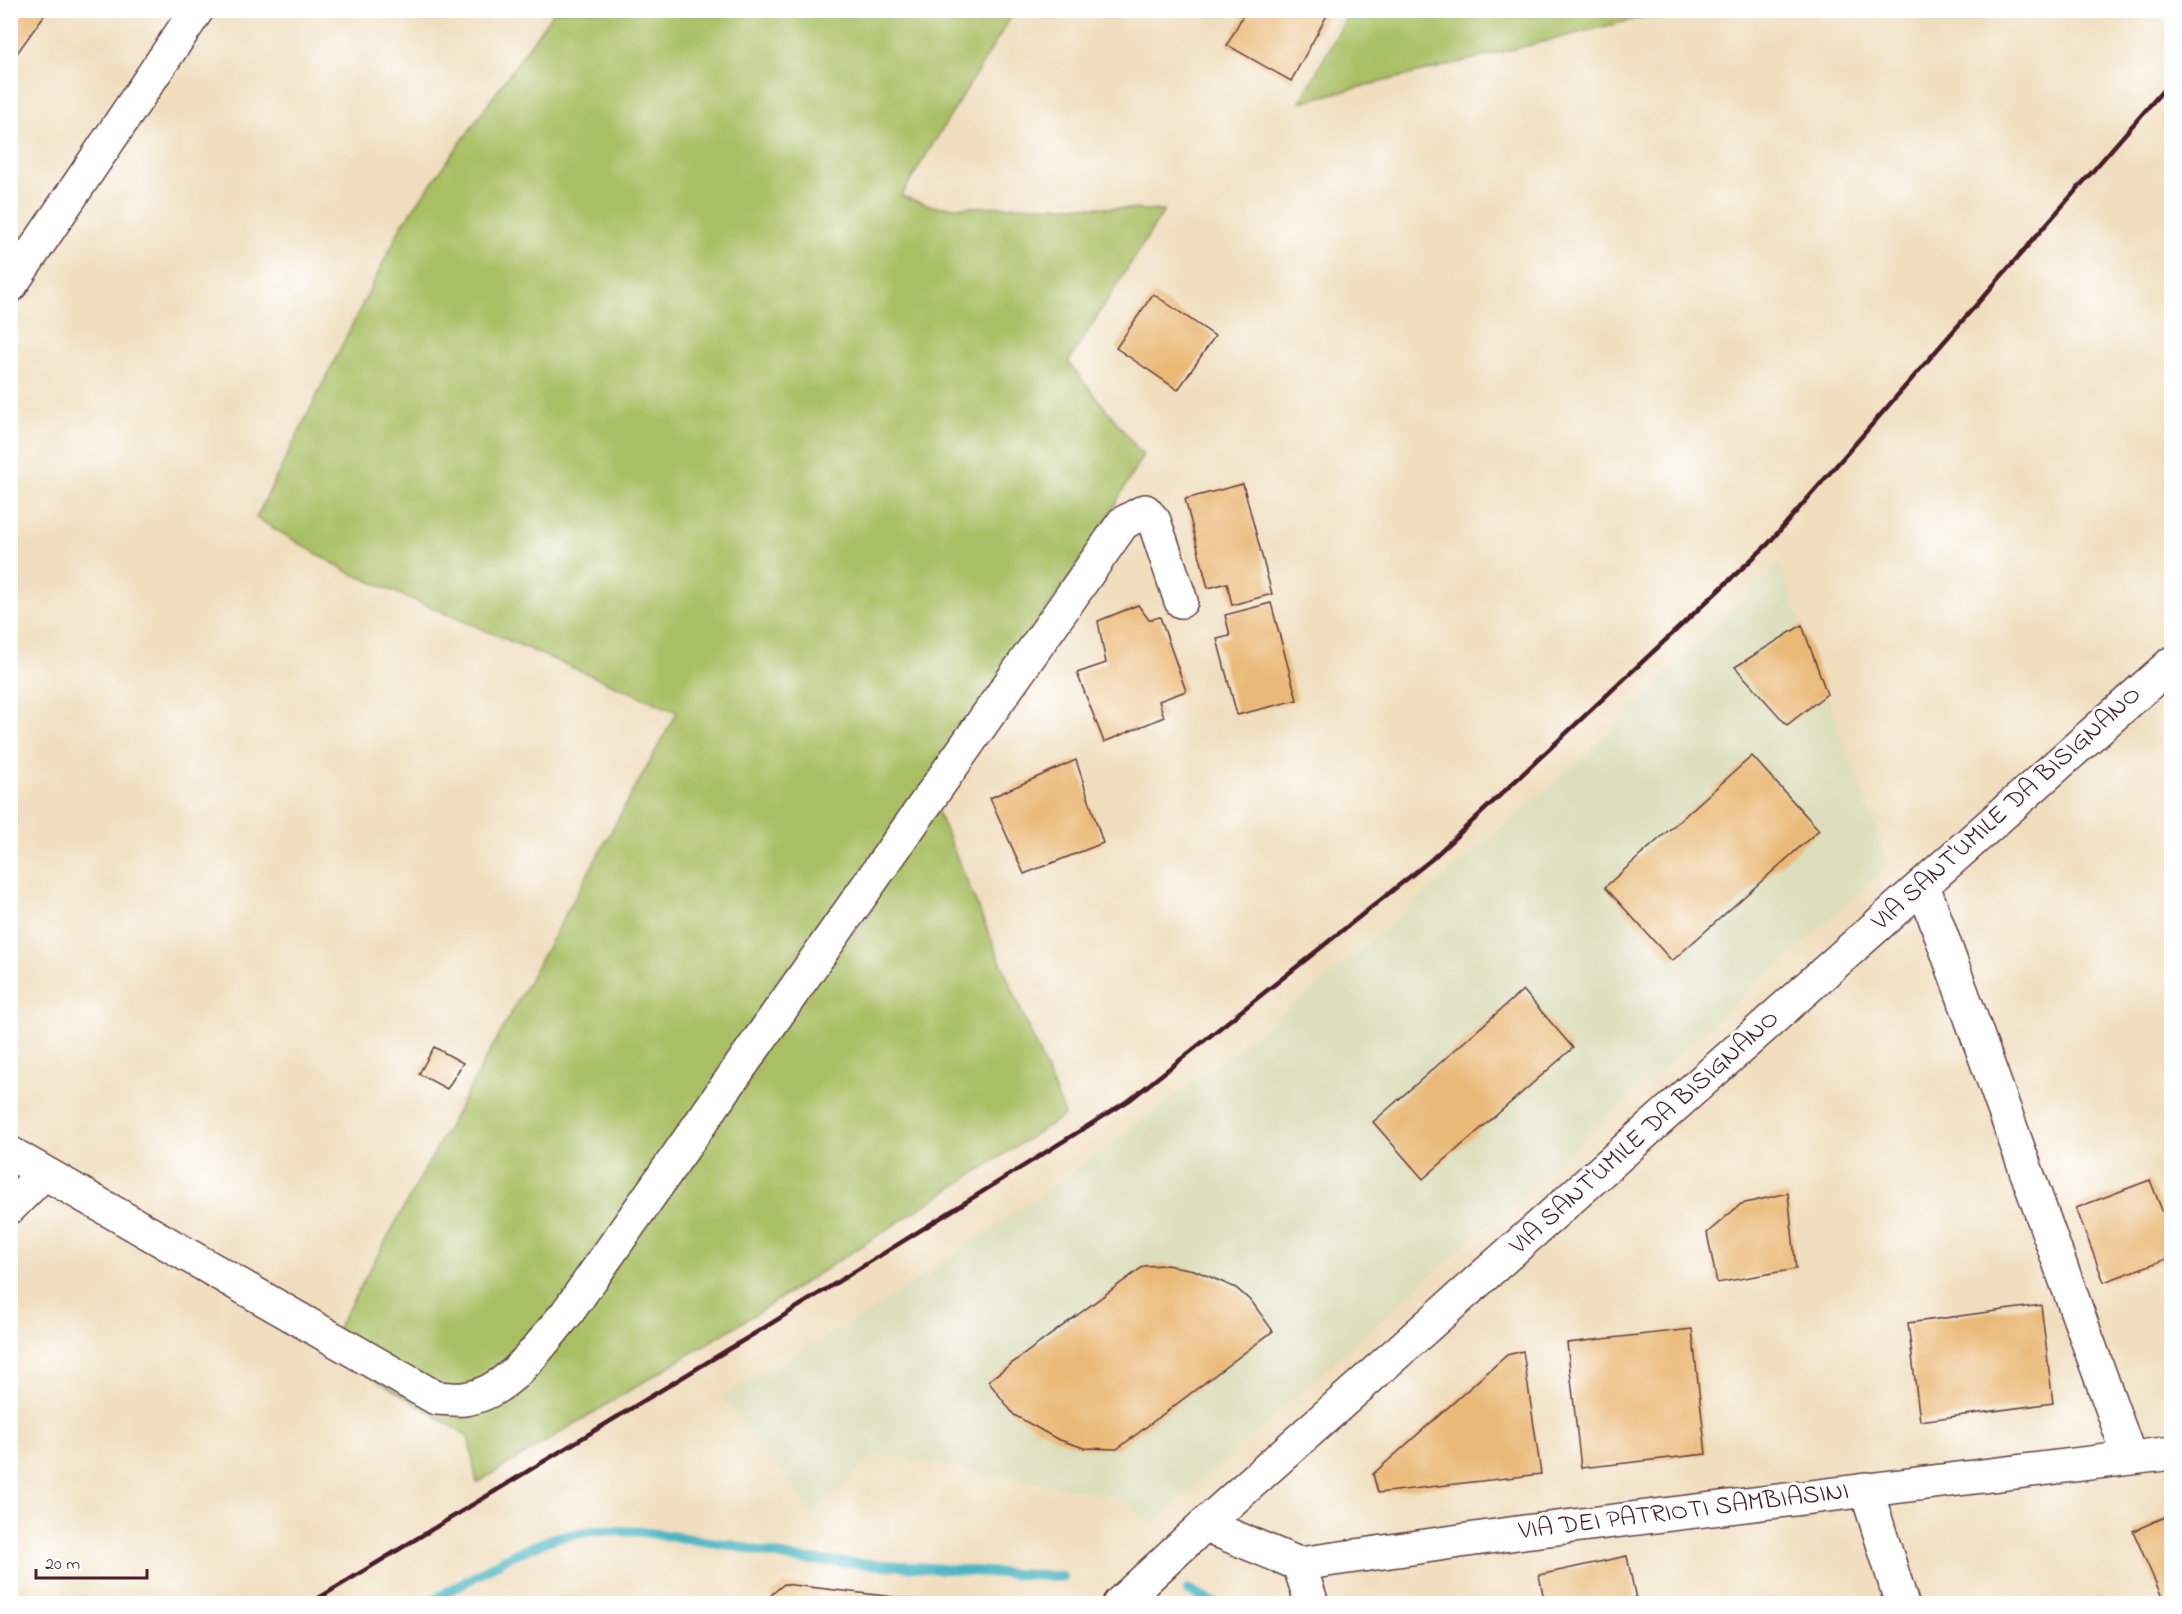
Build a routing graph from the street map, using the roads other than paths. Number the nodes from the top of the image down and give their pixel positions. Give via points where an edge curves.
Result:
1 (197, 10) edge
2 (10, 286) edge
3 (1181, 601) dead end
4 (2172, 663) edge
5 (1923, 885) junction
6 (10, 1153) edge
7 (44, 1173) junction
8 (10, 1207) edge
9 (2172, 1453) edge
10 (2130, 1458) junction
11 (1866, 1489) junction
12 (1204, 1525) junction
13 (1299, 1564) junction
14 (1152, 1590) edge
15 (1119, 1604) edge
16 (1312, 1604) edge
17 (1902, 1604) edge

1 - 2 street
3 - 7 street via 1154,521 1145,511 1123,523 567,1313 519,1369 492,1390 464,1399 436,1398
4 - 5 street, VIA SANT'UMILE DA BISIGNANO
5 - 10 street
5 - 12 street, VIA SANT'UMILE DA BISIGNANO
6 - 7 street
7 - 8 street
9 - 10 street, VIA DEI PATRIOTI SAMBIASINI
10 - 11 street, VIA DEI PATRIOTI SAMBIASINI
11 - 13 street, VIA DEI PATRIOTI SAMBIASINI
11 - 17 street
12 - 13 street
12 - 14 street, VIA SANT'UMILE DA BISIGNANO
13 - 16 street
14 - 15 street, VIA SANT'UMILE DA BISIGNANO

